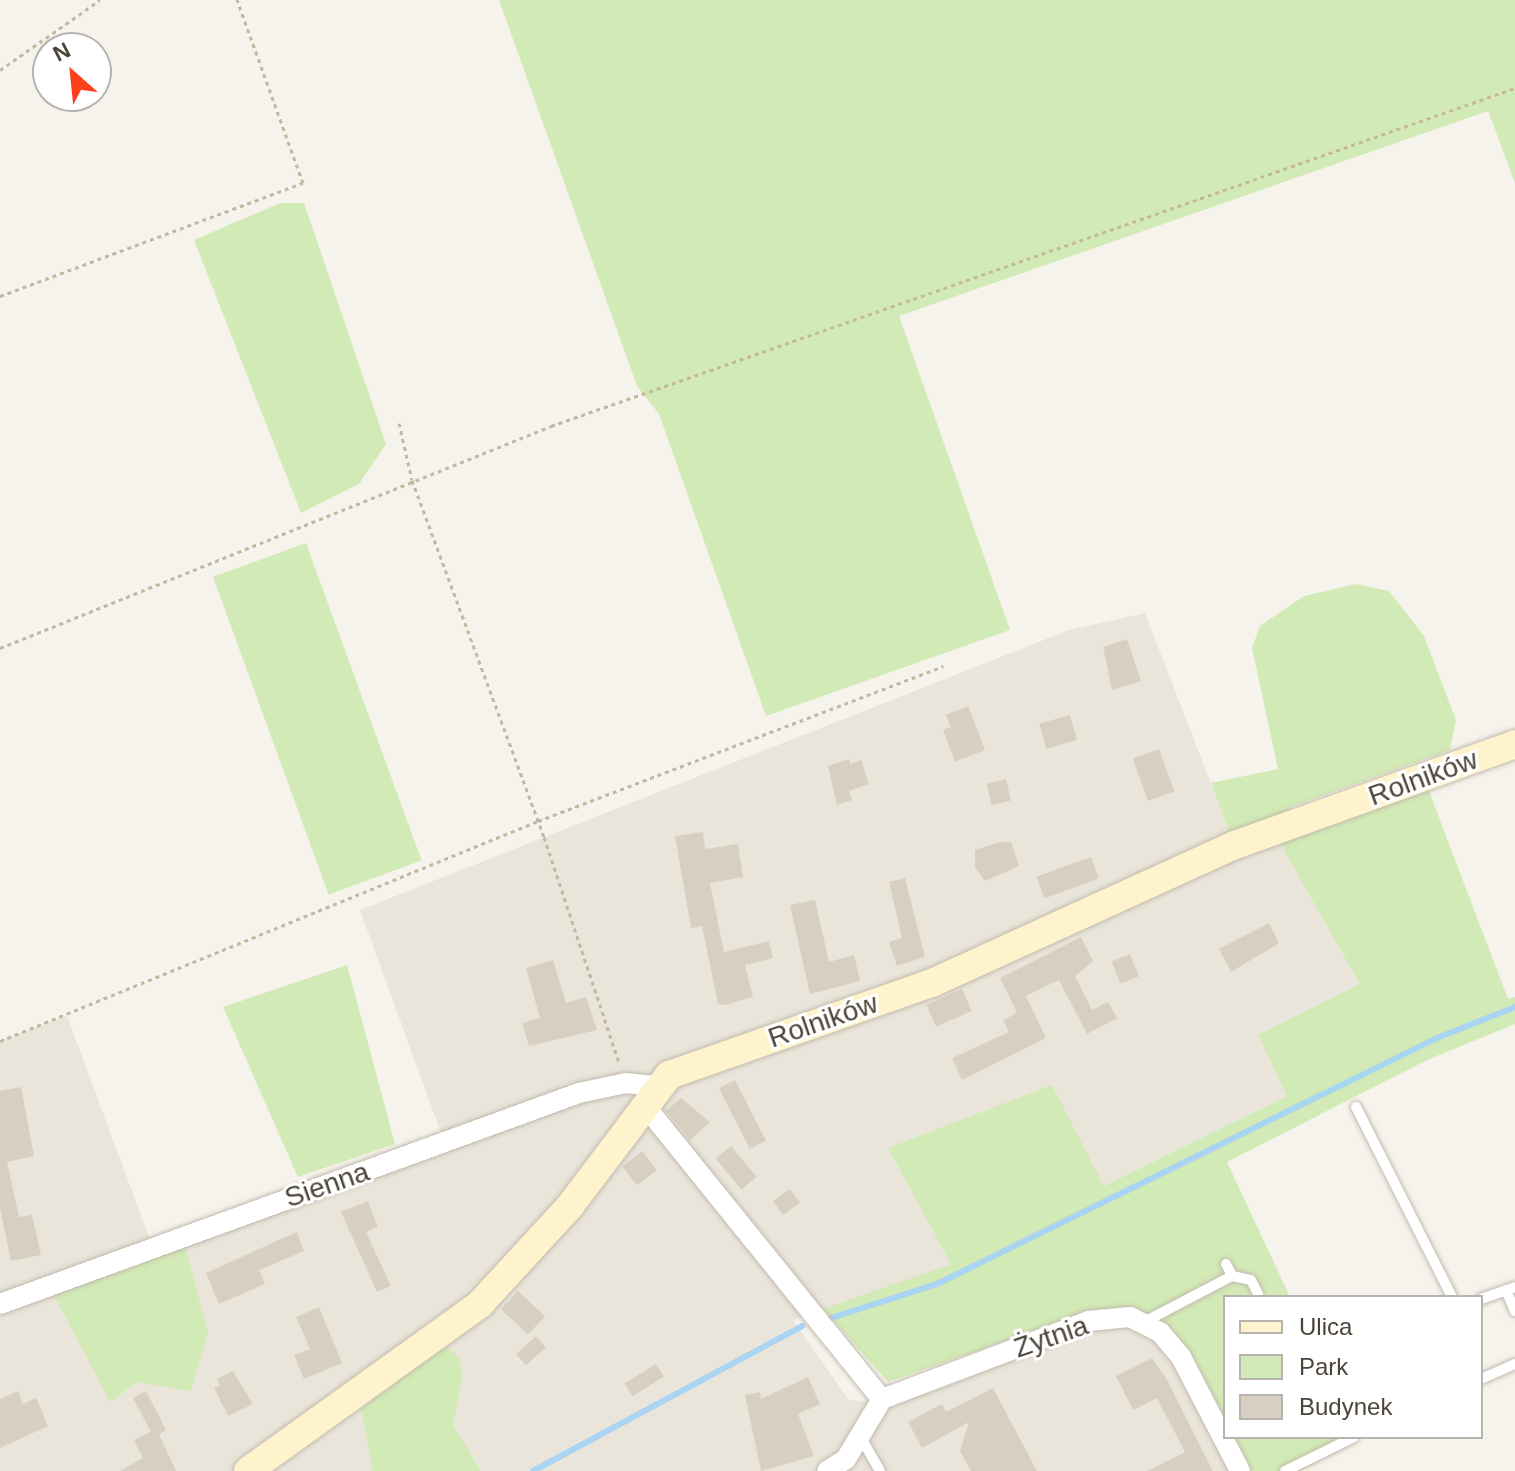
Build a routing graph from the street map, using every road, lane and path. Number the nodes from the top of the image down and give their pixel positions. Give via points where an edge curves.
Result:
1 (100, 0) edge
2 (237, 0) edge
3 (0, 70) edge
4 (1515, 88) edge
5 (0, 296) edge
6 (399, 423) dead end
7 (412, 480) junction
8 (0, 648) edge
9 (943, 666) dead end
10 (1515, 744) edge
11 (538, 821) junction
12 (0, 1041) edge
13 (626, 1083) junction
14 (652, 1096) junction
15 (1356, 1107) dead end
16 (1226, 1264) dead end
17 (1232, 1276) junction
18 (1510, 1288) edge
19 (1258, 1294) dead end
20 (1451, 1295) edge
21 (1483, 1298) edge
22 (0, 1304) edge
23 (1515, 1311) edge
24 (1143, 1323) junction
25 (1515, 1364) edge
26 (1483, 1378) edge
27 (882, 1399) junction
28 (860, 1436) junction
29 (1223, 1438) edge
30 (1223, 1439) edge
31 (1350, 1439) edge
32 (248, 1471) edge
33 (827, 1471) edge
34 (880, 1471) edge
35 (1240, 1471) edge
36 (1285, 1471) edge

1 - 3 path
2 - 5 path via 303,183
4 - 7 path via 551,426
6 - 7 path
7 - 8 path
7 - 11 path
9 - 11 path
10 - 14 street, Rolników via 1235,845 932,983 686,1067
11 - 12 path
11 - 13 path
13 - 14 street, Sienna
13 - 22 street, Sienna via 579,1093
14 - 27 street
14 - 32 street, Rolników via 570,1206 480,1304
15 - 20 lane
16 - 17 lane
17 - 19 lane via 1251,1280
17 - 24 lane
18 - 21 lane
18 - 23 lane
24 - 27 street, Żytnia via 1130,1317 1088,1321
24 - 29 street via 1160,1332 1181,1357
25 - 26 lane
27 - 28 street
28 - 33 street via 846,1459
28 - 34 lane
30 - 35 street
31 - 36 lane

